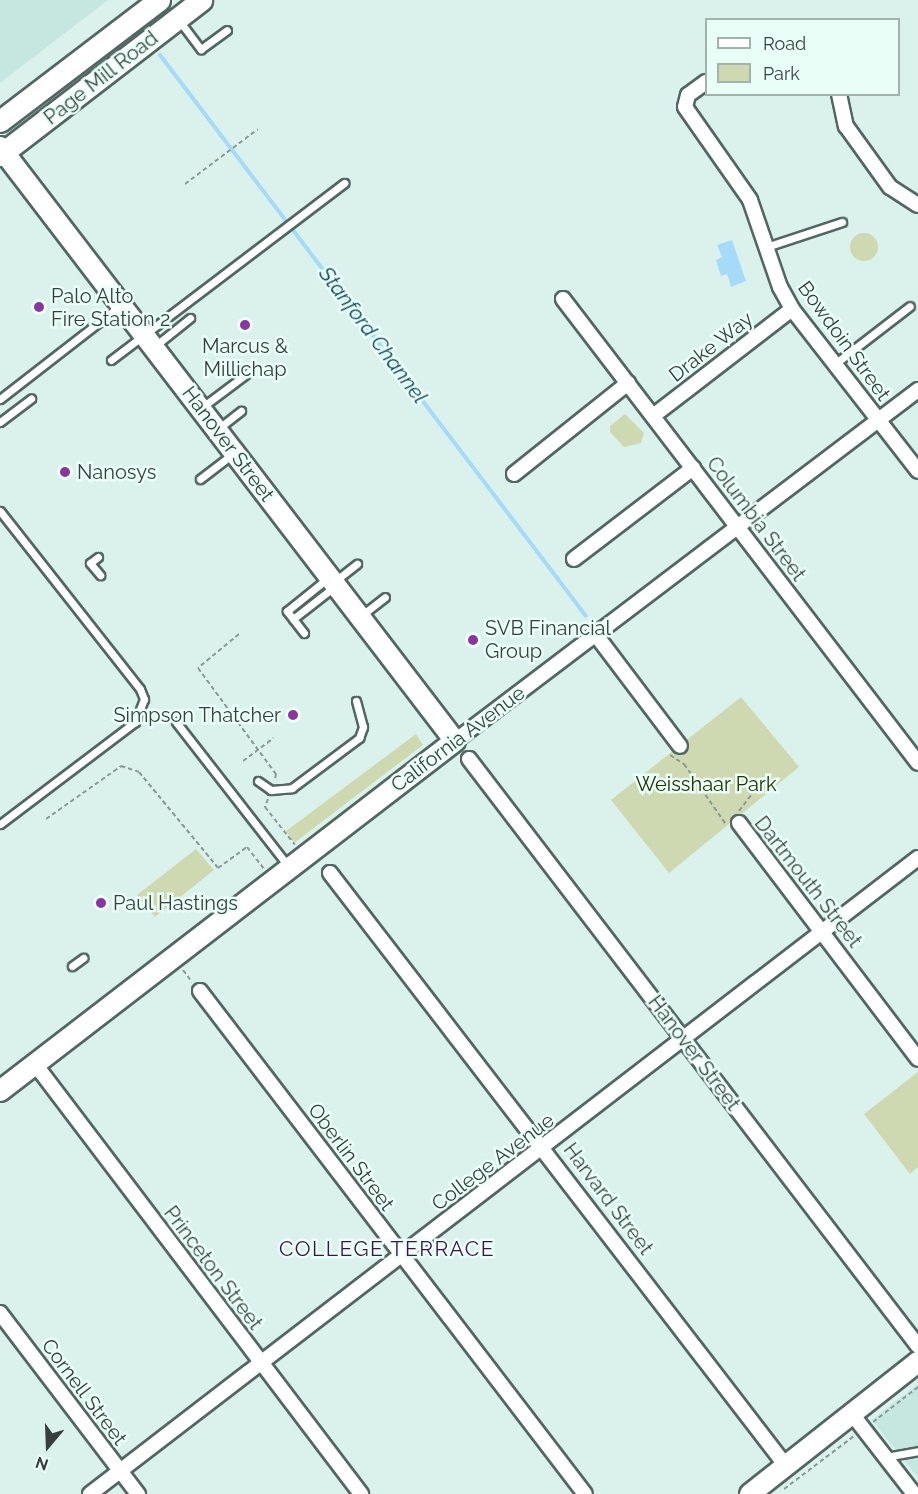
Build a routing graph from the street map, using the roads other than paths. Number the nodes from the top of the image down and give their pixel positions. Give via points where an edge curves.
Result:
1 (159, 0) edge
2 (201, 0) edge
3 (177, 18) junction
4 (227, 30) dead end
5 (705, 83) edge
6 (839, 96) edge
7 (0, 121) edge
8 (1, 152) edge
9 (344, 183) dead end
10 (918, 205) edge
11 (842, 222) dead end
12 (766, 247) junction
13 (563, 299) dead end
14 (122, 304) junction
15 (910, 306) dead end
16 (792, 309) junction
17 (190, 318) dead end
18 (149, 340) junction
19 (111, 360) dead end
20 (836, 363) junction
21 (249, 372) dead end
22 (628, 383) junction
23 (918, 390) edge
24 (0, 399) edge
25 (31, 399) dead end
26 (201, 408) junction
27 (241, 411) dead end
28 (653, 416) junction
29 (878, 420) junction
30 (0, 422) edge
31 (217, 430) junction
32 (235, 453) junction
33 (693, 468) junction
34 (918, 471) edge
35 (514, 474) dead end
36 (200, 479) dead end
37 (0, 511) edge
38 (737, 527) junction
39 (98, 557) dead end
40 (574, 559) dead end
41 (357, 564) dead end
42 (100, 575) dead end
43 (333, 581) junction
44 (385, 597) dead end
45 (360, 617) junction
46 (293, 619) junction
47 (304, 633) dead end
48 (596, 635) junction
49 (356, 701) dead end
50 (176, 722) dead end
51 (455, 741) junction
52 (680, 746) road end
53 (469, 759) dead end
54 (918, 763) edge
55 (258, 781) dead end
56 (739, 823) road end
57 (0, 824) edge
58 (918, 858) edge
59 (297, 863) junction
60 (330, 873) dead end
61 (824, 932) junction
62 (83, 958) dead end
63 (72, 966) dead end
64 (200, 991) road end
65 (684, 1040) junction
66 (918, 1059) edge
67 (35, 1064) junction
68 (0, 1091) edge
69 (544, 1148) junction
70 (402, 1255) junction
71 (0, 1313) edge
72 (918, 1346) edge
73 (918, 1362) edge
74 (260, 1364) junction
75 (858, 1421) junction
76 (918, 1451) edge
77 (885, 1457) junction
78 (786, 1466) junction
79 (120, 1471) junction
80 (90, 1494) edge
81 (138, 1494) edge
82 (361, 1494) edge
83 (585, 1494) edge
84 (750, 1494) edge
85 (914, 1494) edge

1 - 7 main road, Page Mill Road
2 - 3 main road, Page Mill Road
3 - 4 lane via 201,49
3 - 8 main road, Page Mill Road
5 - 12 street, Bowdoin Street via 685,102 692,124 750,200
6 - 10 street via 846,126 890,187
8 - 14 street, Hanover Street
9 - 18 lane
11 - 12 lane
12 - 16 street, Bowdoin Street
13 - 22 street, Columbia Street
14 - 18 street, Hanover Street
14 - 24 lane
15 - 20 lane
16 - 20 street, Bowdoin Street
16 - 28 street, Drake Way
17 - 18 lane
18 - 19 lane
18 - 26 street, Hanover Street
20 - 29 street, Bowdoin Street
21 - 26 lane
22 - 28 street, Columbia Street
22 - 35 street
23 - 29 street, California Avenue
25 - 30 lane
26 - 31 street, Hanover Street
27 - 31 lane
28 - 33 street, Columbia Street
29 - 34 street, Bowdoin Street
29 - 38 street, California Avenue
31 - 32 street, Hanover Street
32 - 36 lane
32 - 43 street, Hanover Street
33 - 38 street, Columbia Street
33 - 40 street
37 - 57 lane via 144,699 135,722
38 - 48 street, California Avenue
38 - 54 street, Columbia Street
39 - 42 lane via 90,562
41 - 43 lane
43 - 45 street, Hanover Street
43 - 46 lane
43 - 46 lane via 287,611
44 - 45 lane
45 - 51 street, Hanover Street
46 - 47 lane
48 - 51 street, California Avenue
48 - 52 street
49 - 55 lane via 363,727 359,738 292,788 271,790
50 - 59 lane
51 - 59 street, California Avenue
53 - 65 street, Hanover Street
56 - 61 street, Dartmouth Street
58 - 61 street, College Avenue
59 - 67 street, California Avenue
60 - 69 street, Harvard Street
61 - 65 street, College Avenue
61 - 66 street, Dartmouth Street
62 - 63 lane
64 - 70 street, Oberlin Street
65 - 69 street, College Avenue
65 - 72 street, Hanover Street
67 - 68 street, California Avenue
67 - 74 street, Princeton Street
69 - 70 street, College Avenue
69 - 78 street, Harvard Street
70 - 74 street, College Avenue
70 - 83 street, Oberlin Street
71 - 79 street, Cornell Street
73 - 75 street
74 - 79 street, College Avenue
74 - 82 street, Princeton Street
75 - 77 street
75 - 78 street
76 - 77 lane
77 - 85 street
78 - 84 street
79 - 80 street, College Avenue
79 - 81 street, Cornell Street

